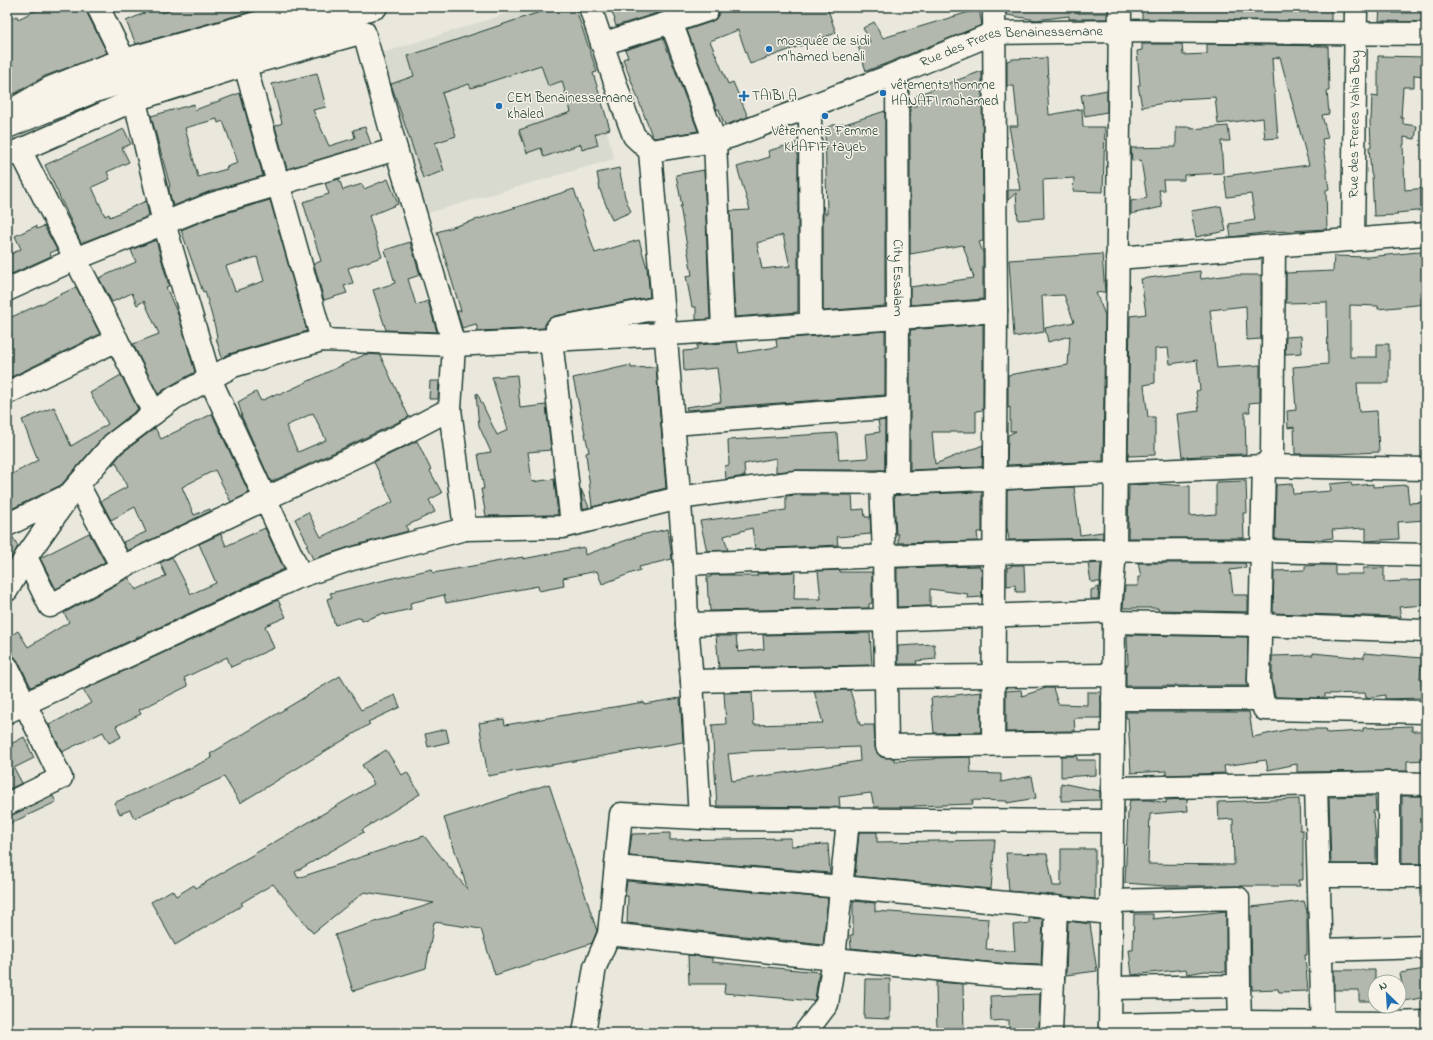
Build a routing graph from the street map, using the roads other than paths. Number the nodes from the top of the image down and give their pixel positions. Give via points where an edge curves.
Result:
1 (98, 7) edge
2 (313, 7) edge
3 (376, 7) edge
4 (590, 7) edge
5 (994, 7) edge
6 (1120, 7) edge
7 (1356, 7) edge
8 (707, 10) dead end
9 (274, 12) edge
10 (671, 22) junction
11 (1120, 31) junction
12 (994, 33) junction
13 (1355, 34) junction
14 (1426, 34) edge
15 (602, 44) junction
16 (242, 56) junction
17 (897, 74) junction
18 (129, 80) junction
19 (810, 107) junction
20 (8, 113) edge
21 (715, 141) junction
22 (396, 149) junction
23 (650, 151) junction
24 (13, 153) edge
25 (278, 184) junction
26 (164, 223) junction
27 (1426, 234) edge
28 (1353, 240) junction
29 (1274, 246) junction
30 (1118, 258) junction
31 (75, 259) junction
32 (7, 290) edge
33 (663, 307) junction
34 (996, 311) junction
35 (898, 318) junction
36 (811, 324) junction
37 (723, 330) junction
38 (665, 334) junction
39 (117, 340) junction
40 (322, 340) junction
41 (551, 340) junction
42 (464, 344) junction
43 (210, 379) junction
44 (7, 393) edge
45 (897, 407) junction
46 (450, 409) junction
47 (154, 413) junction
48 (672, 424) junction
49 (1264, 466) junction
50 (1426, 469) edge
51 (1115, 473) junction
52 (994, 478) junction
53 (889, 483) junction
54 (74, 490) junction
55 (679, 498) junction
56 (265, 499) junction
57 (572, 524) junction
58 (7, 525) edge
59 (465, 529) junction
60 (1115, 551) junction
61 (1262, 551) junction
62 (994, 554) junction
63 (884, 555) junction
64 (1426, 555) edge
65 (26, 557) junction
66 (685, 564) junction
67 (122, 567) junction
68 (301, 576) junction
69 (7, 590) edge
70 (994, 615) junction
71 (1112, 616) junction
72 (885, 620) junction
73 (687, 624) junction
74 (1260, 625) junction
75 (1426, 630) edge
76 (7, 667) edge
77 (1113, 675) junction
78 (886, 677) junction
79 (993, 677) junction
80 (692, 681) junction
81 (1113, 699) junction
82 (1262, 699) junction
83 (16, 708) edge
84 (1426, 712) edge
85 (1113, 743) junction
86 (993, 744) junction
87 (1389, 783) junction
88 (1426, 784) edge
89 (1316, 785) junction
90 (1112, 788) junction
91 (7, 804) edge
92 (700, 818) junction
93 (848, 820) junction
94 (1112, 821) junction
95 (616, 867) junction
96 (1319, 876) junction
97 (1389, 876) junction
98 (1426, 876) edge
99 (842, 887) junction
100 (1056, 907) junction
101 (1111, 907) junction
102 (609, 934) junction
103 (1426, 947) edge
104 (1321, 950) junction
105 (834, 959) junction
106 (1053, 978) junction
107 (1238, 986) junction
108 (1110, 988) junction
109 (1240, 1022) junction
110 (1426, 1022) edge
111 (1323, 1028) edge
112 (1389, 1028) edge
113 (1110, 1029) edge
114 (584, 1033) edge
115 (805, 1033) edge
116 (1051, 1033) edge

1 - 18 street
2 - 9 street
3 - 16 street
4 - 15 street
5 - 12 street
6 - 11 street
7 - 13 street, Rue des Freres Yahia Bey
8 - 10 street
9 - 18 street
10 - 15 street
10 - 21 street
11 - 12 street, Rue des Freres Benainessemane
11 - 13 street, Rue des Freres Benainessemane
11 - 30 street
12 - 17 street, Rue des Freres Benainessemane
12 - 34 street
13 - 14 street, Rue des Freres Benainessemane
13 - 28 street, Rue des Freres Yahia Bey
15 - 23 street via 634,136
16 - 18 street
16 - 22 street via 364,32
16 - 25 street
17 - 19 street, Rue des Freres Benainessemane
17 - 35 street, City Essalam
18 - 20 street via 95,70 50,88
18 - 24 street
18 - 26 street
19 - 21 street, Rue des Freres Benainessemane
19 - 36 street
21 - 23 street, Rue des Freres Benainessemane
21 - 37 street
22 - 25 street
22 - 42 street
23 - 33 street
24 - 31 street
25 - 26 street via 212,204
25 - 40 street
26 - 31 street
26 - 43 street
27 - 28 street
28 - 29 street
29 - 30 street
29 - 49 street via 1272,456
30 - 51 street
31 - 32 street
31 - 39 street
33 - 38 street
33 - 42 street
34 - 35 street
34 - 52 street
35 - 36 street
35 - 45 street, City Essalam
36 - 37 street
37 - 38 street
38 - 41 street
38 - 48 street
39 - 44 street
39 - 47 street
40 - 42 street
40 - 43 street via 233,366
41 - 42 street
41 - 57 street
42 - 46 street
43 - 47 street via 174,398
43 - 56 street
45 - 48 street
45 - 53 street, City Essalam
46 - 56 street
46 - 59 street
47 - 54 street via 113,444
48 - 55 street
49 - 50 street
49 - 51 street
49 - 61 street
51 - 52 street
51 - 60 street
52 - 53 street
52 - 62 street
53 - 55 street via 796,482
53 - 63 street, City Essalam
54 - 58 street
54 - 65 street
54 - 67 street
55 - 57 street
55 - 66 street
56 - 67 street
56 - 68 street
57 - 59 street via 562,527
59 - 68 street via 352,559
60 - 61 street
60 - 62 street
60 - 71 street
61 - 64 street
61 - 74 street
62 - 63 street
62 - 70 street
63 - 66 street
63 - 72 street, City Essalam
65 - 67 street via 50,606
65 - 69 street
66 - 73 street
68 - 83 street
70 - 71 street
70 - 72 street
70 - 79 street
71 - 74 street
71 - 77 street
72 - 73 street
72 - 78 street, City Essalam
73 - 80 street
74 - 75 street
74 - 82 street via 1259,680
76 - 83 street
77 - 79 street
77 - 81 street
78 - 79 street
78 - 80 street
78 - 86 street, City Essalam via 887,746
79 - 86 street
80 - 92 street
81 - 82 street
81 - 85 street
82 - 84 street via 1264,709
83 - 91 street via 61,778
85 - 86 street
85 - 90 street
87 - 88 street
87 - 89 street
87 - 97 street
89 - 90 street
89 - 96 street
90 - 94 street
92 - 93 street
92 - 95 street via 621,814
93 - 94 street
93 - 99 street
94 - 101 street
95 - 99 street
95 - 102 street
96 - 97 street
96 - 104 street
97 - 98 street
99 - 100 street
99 - 105 street
100 - 101 street
100 - 106 street
101 - 107 street via 1238,898
101 - 108 street
102 - 105 street
102 - 114 street via 595,967
103 - 104 street
104 - 111 street
105 - 106 street via 1006,976
105 - 115 street via 827,1004
106 - 116 street
107 - 108 street
107 - 109 street
108 - 113 street
109 - 111 street
109 - 113 street
110 - 112 street
111 - 112 street

